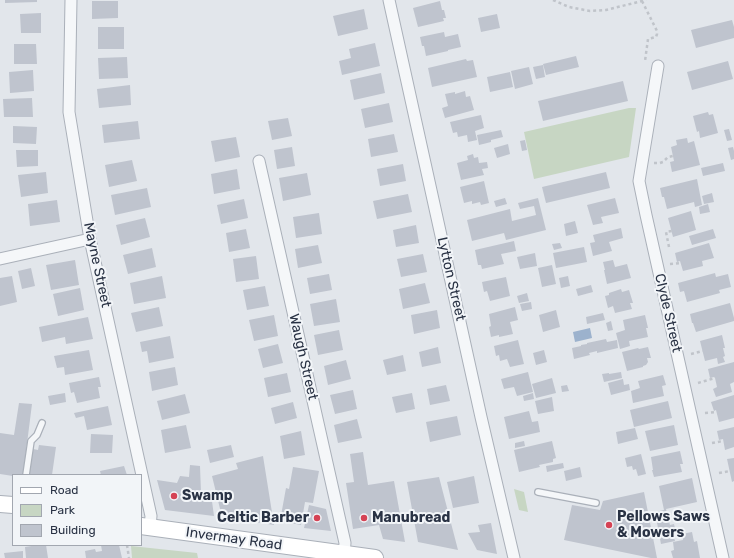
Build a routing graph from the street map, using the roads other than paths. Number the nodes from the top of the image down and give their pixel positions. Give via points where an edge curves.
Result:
1 (71, 0) edge
2 (389, 0) edge
3 (658, 66) dead end
4 (259, 161) dead end
5 (90, 239) junction
6 (0, 259) edge
7 (42, 423) dead end
8 (26, 474) edge
9 (142, 474) edge
10 (142, 475) edge
11 (538, 492) dead end
12 (596, 503) dead end
13 (0, 504) edge
14 (12, 506) edge
15 (146, 526) edge
16 (292, 552) edge
17 (344, 554) junction
18 (375, 558) edge
19 (514, 558) edge
20 (723, 558) edge

1 - 5 street, Mayne Street via 69,112
2 - 19 street, Lytton Street
3 - 20 street, Clyde Street via 639,181
4 - 17 street, Waugh Street via 345,543
5 - 6 street
5 - 9 street, Mayne Street
7 - 8 lane via 37,435 31,440
10 - 15 street, Mayne Street via 151,516
11 - 12 lane
13 - 14 main road
15 - 16 main road, Invermay Road
16 - 17 main road, Invermay Road
17 - 18 main road, Invermay Road

